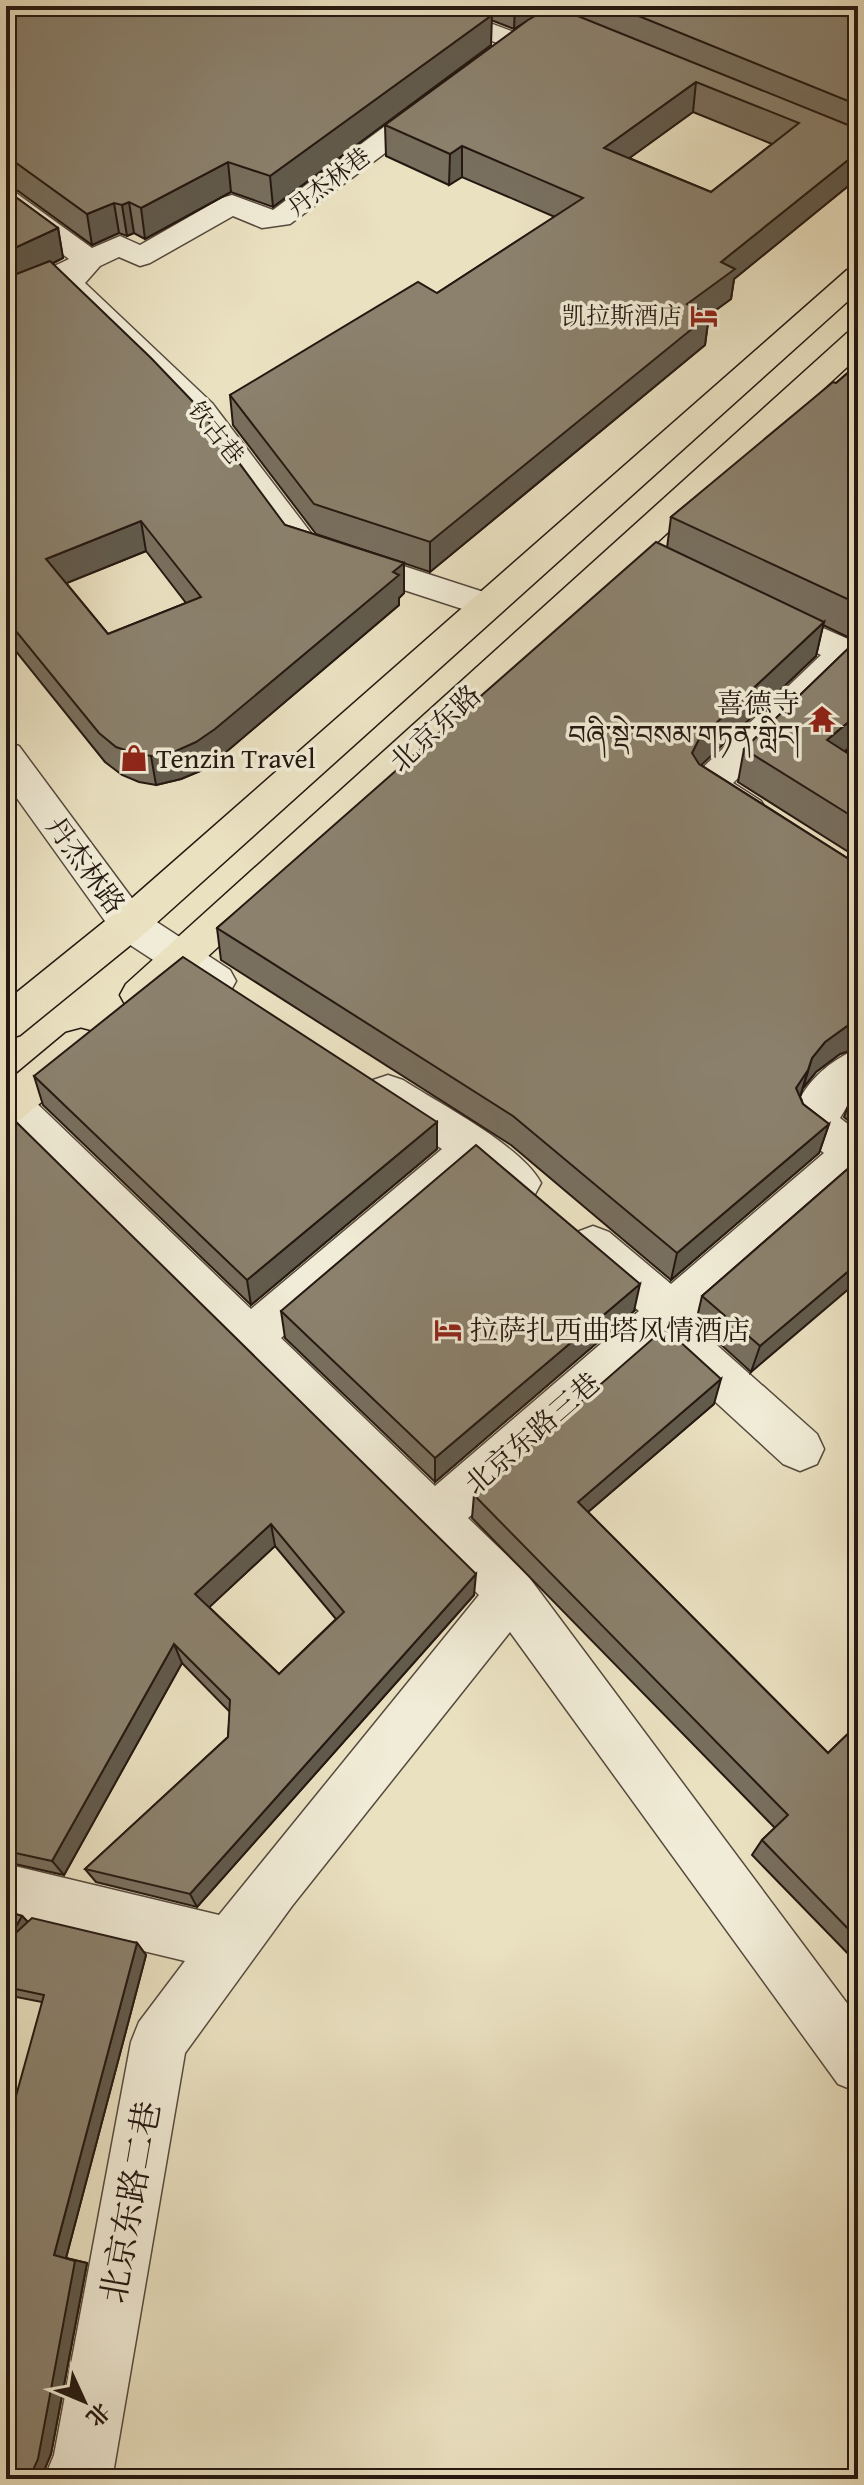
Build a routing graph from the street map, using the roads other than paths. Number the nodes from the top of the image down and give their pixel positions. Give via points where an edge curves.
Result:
1 (420, 6) edge
2 (579, 35) edge
3 (516, 42) junction
4 (491, 60) edge
5 (454, 88) edge
6 (6, 199) edge
7 (90, 260) junction
8 (858, 276) edge
9 (6, 301) edge
10 (858, 340) edge
11 (730, 597) edge
12 (487, 605) junction
13 (6, 755) edge
14 (771, 825) edge
15 (129, 924) junction
16 (182, 960) junction
17 (253, 1004) edge
18 (6, 1024) edge
19 (858, 1066) edge
20 (356, 1071) edge
21 (8, 1106) edge
22 (473, 1148) junction
23 (856, 1155) edge
24 (666, 1317) junction
25 (249, 1338) junction
26 (800, 1449) dead end
27 (434, 1517) junction
28 (511, 1593) junction
29 (6, 1891) edge
30 (231, 1945) junction
31 (858, 2064) edge
32 (75, 2479) edge

1 - 3 street
2 - 3 street via 549,23
3 - 4 street
5 - 7 street, 丹杰林巷 via 280,218 262,219 232,204 140,257 120,245
6 - 7 street
7 - 9 street
7 - 12 street, 钦古巷 via 68,284 201,410 302,545
8 - 12 main road, 北京东路
10 - 16 main road, 北京东路 via 644,556
11 - 14 street via 845,652 708,785
12 - 15 main road, 北京东路
13 - 15 street, 丹杰林路
15 - 16 street, 丹杰林路
15 - 18 main road, 北京东路
16 - 17 street, 丹杰林路
16 - 21 main road, 北京东路
19 - 23 street, 北京东路三巷 via 822,1097 828,1103 811,1119
20 - 22 street
21 - 25 street
22 - 24 street via 559,1217
22 - 25 street
23 - 24 street, 北京东路三巷
24 - 26 street
24 - 27 street, 北京东路三巷
25 - 27 street
27 - 28 street
28 - 30 street, 北京东路二巷
28 - 31 street
29 - 30 street
30 - 32 street, 北京东路二巷 via 159,2042 83,2468

